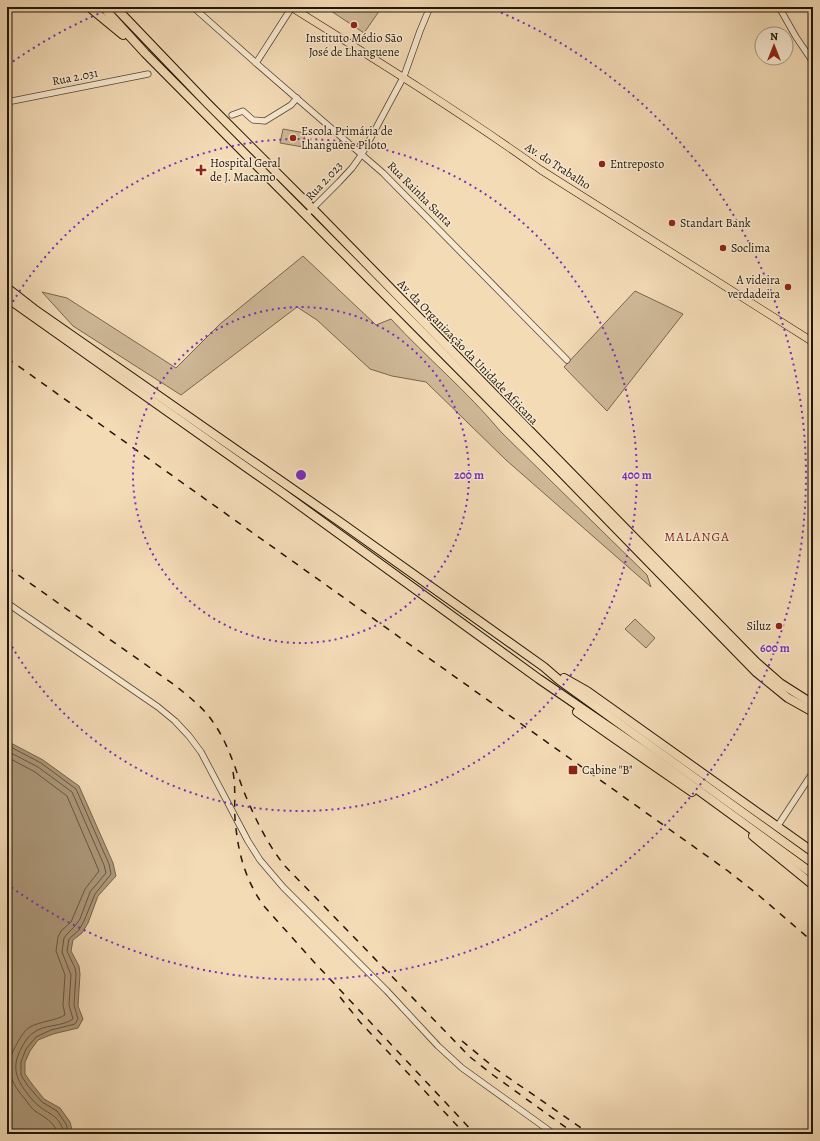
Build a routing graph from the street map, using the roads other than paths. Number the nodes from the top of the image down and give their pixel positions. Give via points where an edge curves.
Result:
1 (89, 7) edge
2 (103, 7) edge
3 (116, 7) edge
4 (193, 7) edge
5 (292, 7) edge
6 (430, 7) edge
7 (779, 7) edge
8 (145, 53) junction
9 (813, 62) edge
10 (256, 63) junction
11 (148, 74) dead end
12 (404, 76) junction
13 (297, 98) junction
14 (7, 102) edge
15 (232, 115) dead end
16 (362, 154) junction
17 (313, 209) junction
18 (306, 215) junction
19 (7, 288) edge
20 (7, 298) edge
21 (812, 338) edge
22 (567, 360) dead end
23 (7, 603) edge
24 (539, 679) junction
25 (813, 704) edge
26 (813, 712) edge
27 (813, 772) edge
28 (774, 835) junction
29 (811, 849) edge
30 (813, 863) edge
31 (813, 874) edge
32 (813, 885) edge
33 (554, 1134) edge

1 - 8 highway
2 - 8 highway
3 - 17 highway, Av. da Organização da Unidade Africana
4 - 10 street, Rua Rainha Santa
5 - 10 street
5 - 12 main road, Av. do Trabalho
6 - 12 street, Rua 2.023
7 - 9 street
8 - 18 highway, Av. da Organização da Unidade Africana
10 - 13 street, Rua Rainha Santa
11 - 14 street, Rua 2.031
12 - 16 street, Rua 2.023
12 - 21 main road, Av. do Trabalho via 541,170
13 - 15 street via 265,122 253,120 243,111
13 - 16 street, Rua Rainha Santa
16 - 17 street, Rua 2.023 via 348,173
16 - 22 street, Rua Rainha Santa via 398,187
17 - 18 street, Rua 2.023
17 - 25 highway, Av. da Organização da Unidade Africana via 756,662 780,683
18 - 26 highway, Av. da Organização da Unidade Africana via 756,672 788,698
19 - 28 highway via 544,667 587,691
20 - 24 highway via 280,491
23 - 33 street via 175,721 201,752 248,841 279,883 462,1068
24 - 28 highway
24 - 32 highway via 611,736 761,842
27 - 28 street
28 - 29 highway
28 - 30 highway
28 - 31 highway

